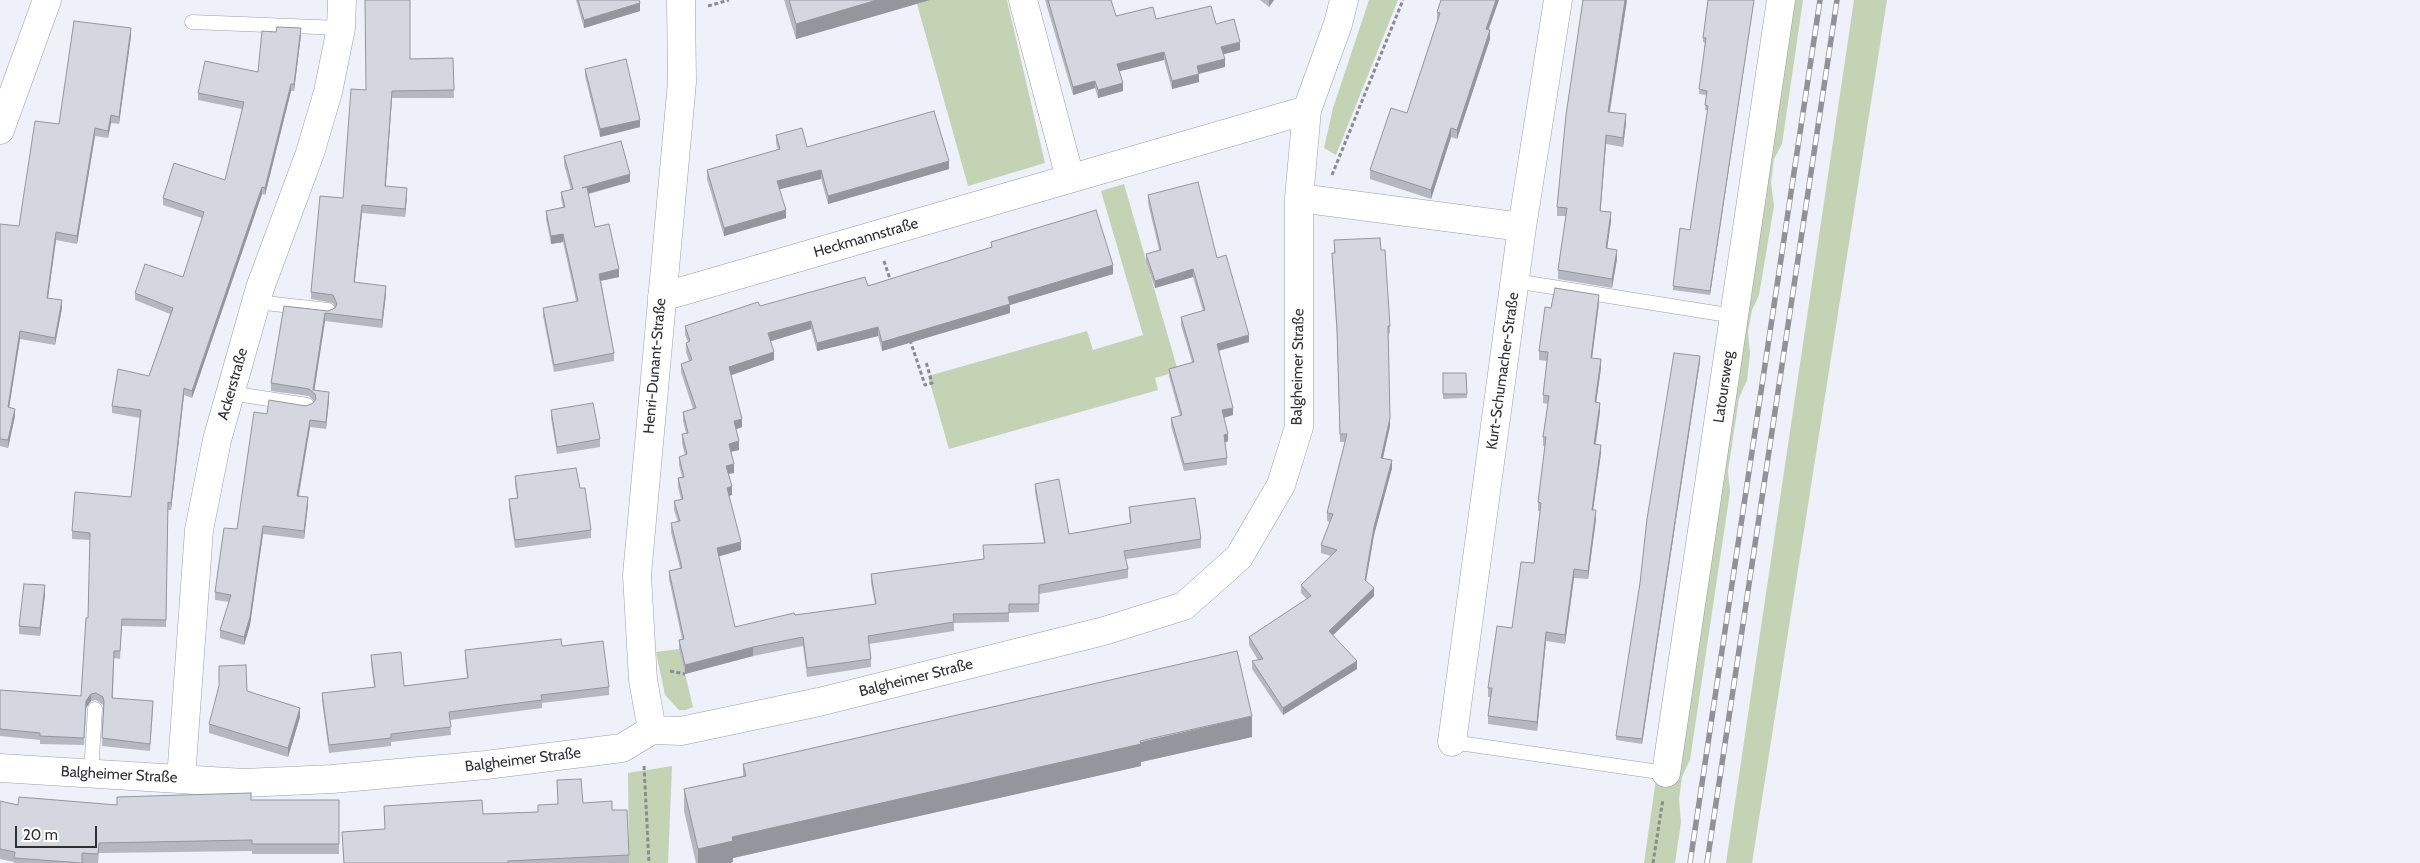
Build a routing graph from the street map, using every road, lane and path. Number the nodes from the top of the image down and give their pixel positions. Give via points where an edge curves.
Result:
1 (47, 0) edge
2 (342, 0) edge
3 (729, 0) edge
4 (1023, 0) edge
5 (1344, 0) edge
6 (1403, 0) edge
7 (1558, 0) edge
8 (1781, 0) edge
9 (691, 4) edge
10 (192, 22) dead end
11 (341, 28) junction
12 (1306, 110) junction
13 (0, 130) edge
14 (1332, 176) dead end
15 (1070, 178) junction
16 (1299, 198) junction
17 (1522, 227) junction
18 (876, 235) junction
19 (1515, 281) junction
20 (893, 289) edge
21 (662, 297) junction
22 (256, 302) junction
23 (328, 310) edge
24 (1734, 316) junction
25 (908, 334) edge
26 (926, 362) dead end
27 (230, 393) junction
28 (307, 405) edge
29 (95, 709) dead end
30 (652, 730) junction
31 (1452, 742) joint
32 (0, 768) edge
33 (1666, 773) junction
34 (91, 774) junction
35 (181, 779) junction
36 (649, 863) edge
37 (1653, 863) edge

1 - 13 street
2 - 11 street, Ackerstraße
3 - 9 path
4 - 15 street
5 - 12 street, Balgheimer Straße
6 - 14 path
7 - 17 street, Kurt-Schumacher-Straße
8 - 24 street, Latoursweg
9 - 21 street, Henri-Dunant-Straße
10 - 11 lane
11 - 22 street, Ackerstraße via 328,92 310,153
12 - 15 street, Heckmannstraße
12 - 16 street, Balgheimer Straße
15 - 18 street, Heckmannstraße
16 - 17 street
16 - 30 street, Balgheimer Straße via 1299,427 1282,485 1239,557 1184,606 1104,631 819,702 681,732
17 - 19 street, Kurt-Schumacher-Straße
18 - 20 path
18 - 21 street, Heckmannstraße
19 - 24 lane
19 - 31 street, Kurt-Schumacher-Straße
21 - 30 street, Henri-Dunant-Straße via 637,575 643,680
22 - 23 lane
22 - 27 street, Ackerstraße
24 - 33 street, Latoursweg
25 - 26 path via 925,385 932,383
27 - 28 lane
27 - 35 street, Ackerstraße via 199,530
29 - 34 lane
30 - 35 street, Balgheimer Straße via 622,748 486,765 332,779 244,783
30 - 36 path via 643,771
31 - 33 lane
32 - 34 street, Balgheimer Straße
33 - 37 path
34 - 35 street, Balgheimer Straße

